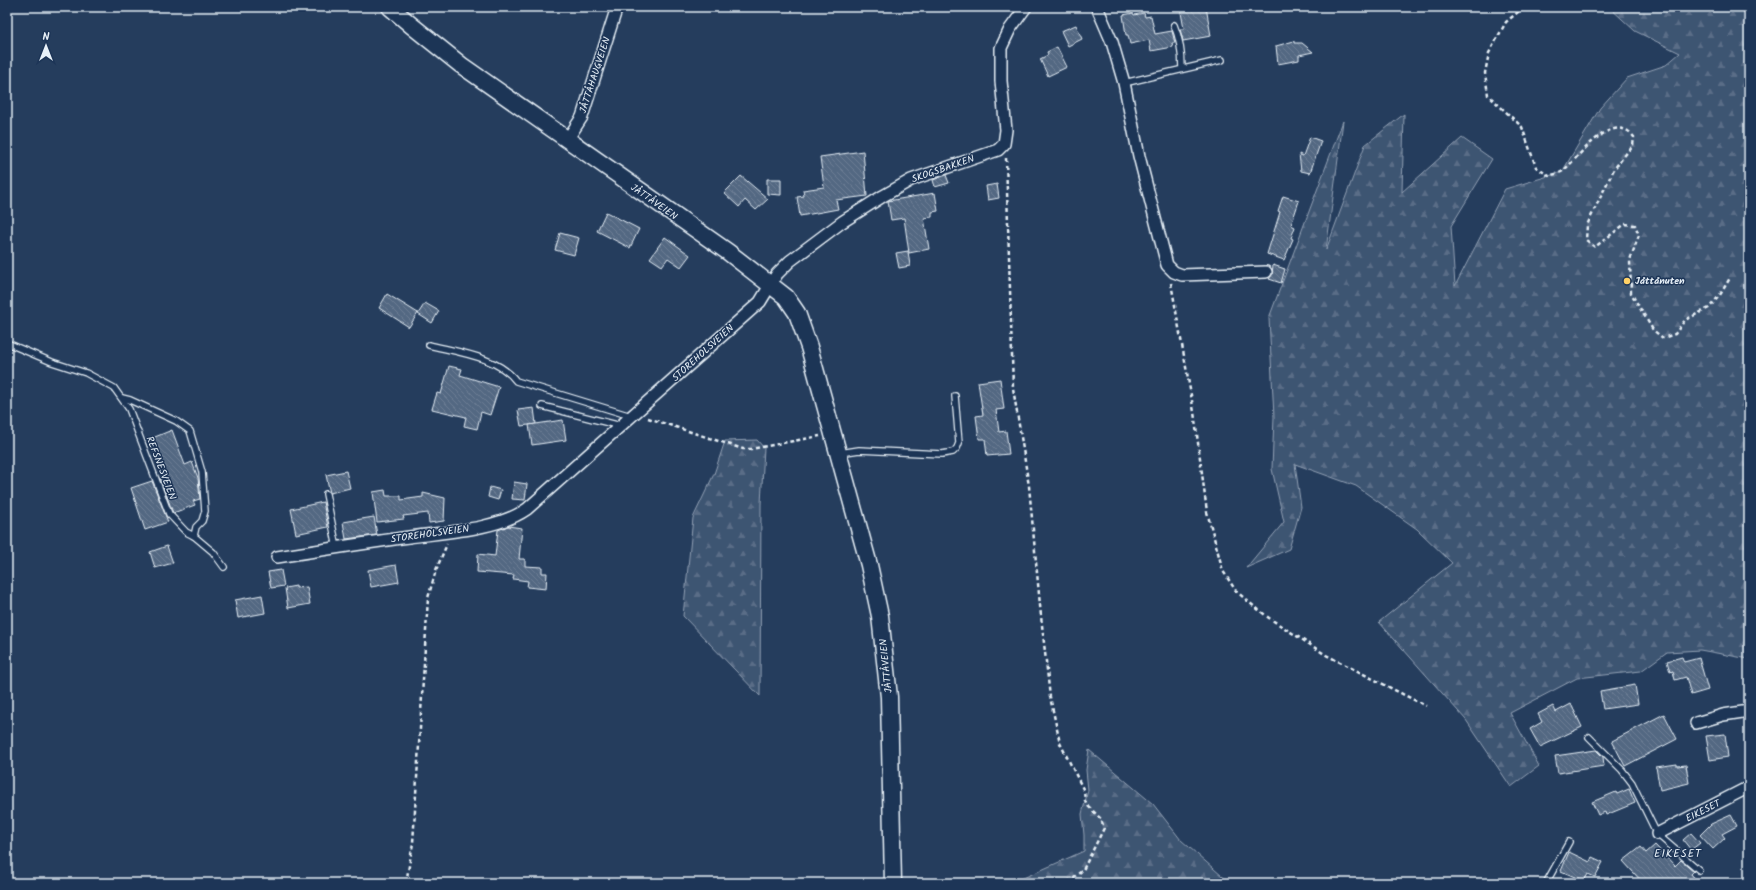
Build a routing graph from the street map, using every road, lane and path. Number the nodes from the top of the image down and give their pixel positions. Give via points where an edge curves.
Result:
1 (390, 7) edge
2 (617, 7) edge
3 (1026, 7) edge
4 (1097, 7) edge
5 (1524, 7) edge
6 (1174, 25) dead end
7 (1222, 60) dead end
8 (1182, 69) junction
9 (1124, 83) junction
10 (567, 140) junction
11 (1004, 144) junction
12 (1167, 265) junction
13 (1266, 272) dead end
14 (1730, 278) dead end
15 (770, 285) junction
16 (7, 343) edge
17 (429, 345) dead end
18 (955, 396) dead end
19 (122, 398) junction
20 (542, 406) dead end
21 (633, 414) junction
22 (621, 426) junction
23 (833, 434) junction
24 (838, 454) junction
25 (326, 494) dead end
26 (451, 533) junction
27 (194, 536) junction
28 (337, 548) junction
29 (277, 557) dead end
30 (224, 567) dead end
31 (1426, 706) dead end
32 (1749, 711) edge
33 (1696, 723) dead end
34 (1589, 737) dead end
35 (1749, 787) edge
36 (1657, 834) junction
37 (1568, 842) dead end
38 (1699, 870) dead end
39 (406, 883) edge
40 (892, 883) edge
41 (1066, 883) edge
42 (1546, 883) edge

1 - 10 main road, JÅTTÅVEIEN via 461,65
2 - 10 street, JÅTTÅHAUGVEIEN via 582,117
3 - 11 street via 1010,29 1001,48 1001,81 1006,130
4 - 9 street via 1112,42
5 - 14 path via 1506,22 1489,53 1485,73 1488,95 1522,127 1536,167 1549,176 1562,172 1587,146 1605,132 1616,129 1628,130 1634,137 1633,145 1614,169 1600,197 1587,225 1586,240 1595,248 1625,224 1635,225 1640,235 1630,260 1631,293 1653,330 1663,338 1675,334 1685,320 1709,308
6 - 8 lane via 1178,34
7 - 8 lane
8 - 9 lane
9 - 12 street via 1139,156
10 - 15 main road, JÅTTÅVEIEN via 728,252
11 - 15 street, SKOGSBAKKEN via 995,151 911,180 897,188 842,222 790,261
11 - 41 path via 1013,388 1029,486 1054,722 1060,743 1084,791 1085,801 1104,825 1083,870
12 - 13 street via 1182,275
12 - 31 path via 1194,412 1207,512 1227,578 1250,604 1315,647
15 - 21 street, STOREHOLSVEIEN via 760,302
15 - 23 main road, JÅTTÅVEIEN via 786,297 797,313
16 - 19 lane, REFSNESVEIEN via 90,375 114,388
17 - 21 lane via 498,364 516,381
18 - 24 lane via 959,443 953,452 933,454 859,450
19 - 27 lane, REFSNESVEIEN via 129,409 169,514 186,532
19 - 27 lane, REFSNESVEIEN via 176,421 190,431 202,472 205,511
20 - 22 lane
21 - 22 street, STOREHOLSVEIEN
21 - 23 path via 742,449
22 - 26 street, STOREHOLSVEIEN via 519,514
23 - 24 main road, JÅTTÅVEIEN
24 - 40 main road, JÅTTÅVEIEN via 869,565 880,616 889,697
25 - 28 lane
26 - 28 street, STOREHOLSVEIEN
26 - 39 path via 428,598 413,843
27 - 30 lane, REFSNESVEIEN via 213,552
28 - 29 street, STOREHOLSVEIEN
32 - 33 street
34 - 36 lane via 1632,782
35 - 36 street, EIKESET
36 - 38 lane
37 - 42 lane

